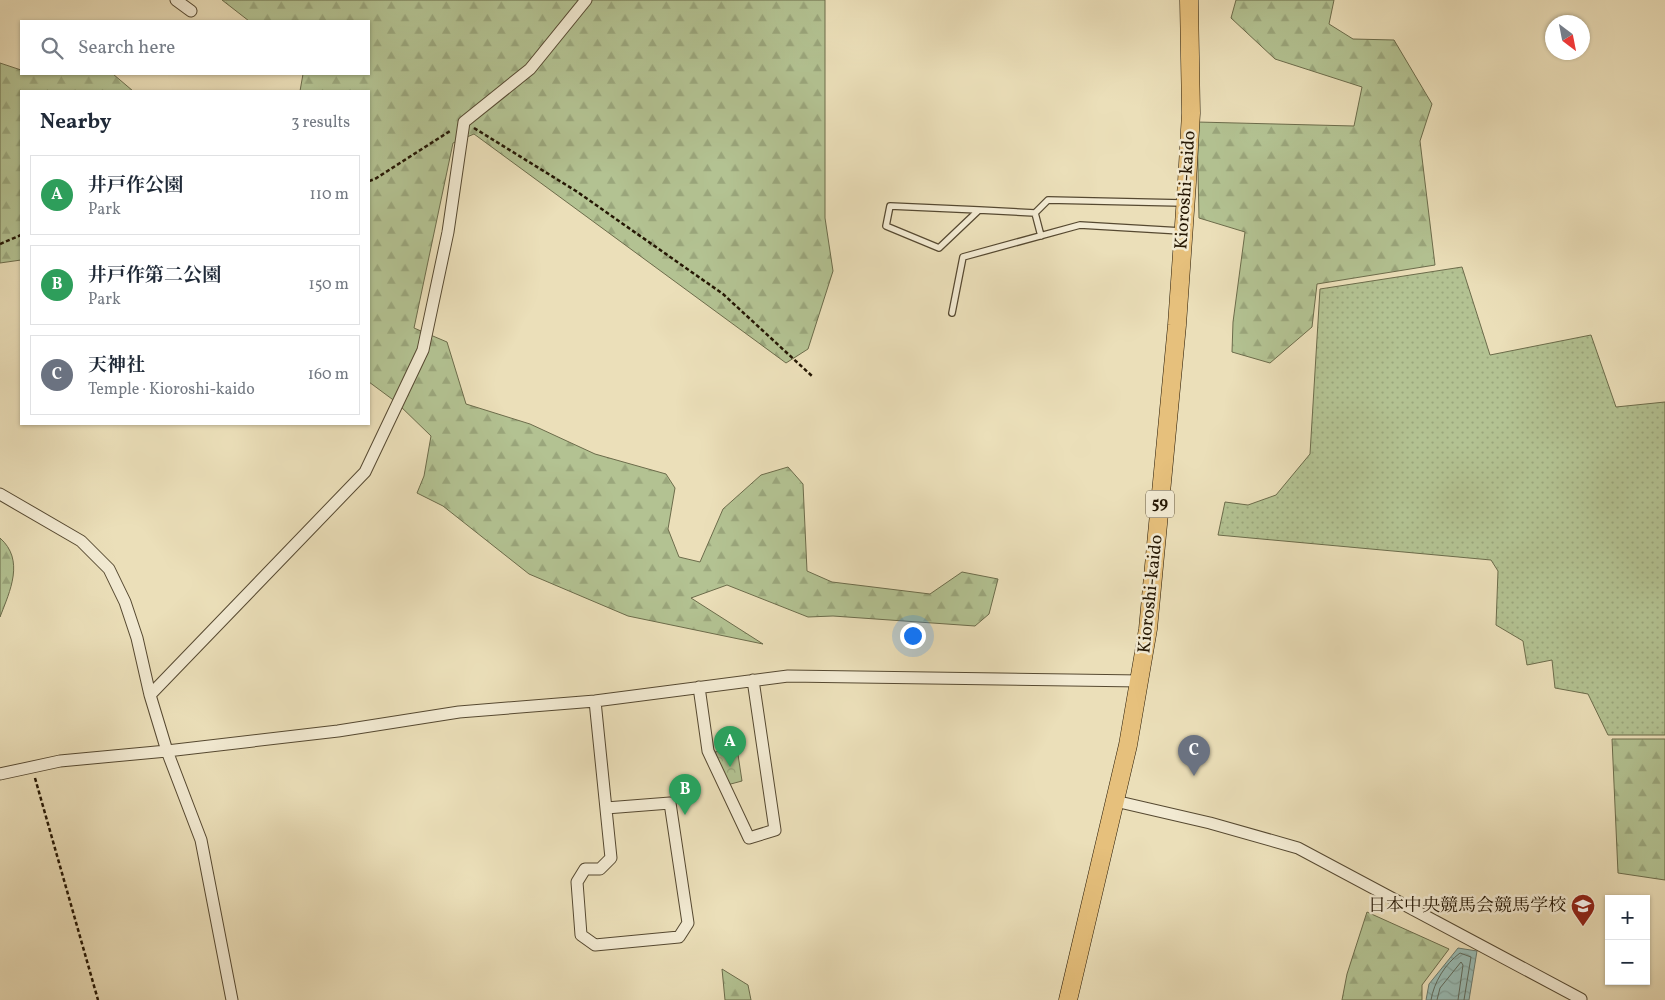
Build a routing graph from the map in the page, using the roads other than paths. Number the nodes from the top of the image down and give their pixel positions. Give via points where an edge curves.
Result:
1 (176, 0) edge
2 (586, 0) edge
3 (1189, 0) edge
4 (191, 11) dead end
5 (1186, 204) junction
6 (979, 210) junction
7 (1035, 213) junction
8 (1184, 231) junction
9 (1041, 236) junction
10 (952, 313) dead end
11 (0, 494) edge
12 (753, 680) junction
13 (1140, 681) junction
14 (699, 687) junction
15 (150, 696) junction
16 (595, 701) junction
17 (167, 752) junction
18 (0, 774) edge
19 (1115, 801) junction
20 (606, 808) junction
21 (1582, 999) edge
22 (232, 1000) edge
23 (1068, 1000) edge

1 - 4 street
2 - 15 street via 530,69 464,122 448,232 423,350 365,472
3 - 5 main road, Kioroshi-kaido / 59 via 1191,113
5 - 7 lane via 1048,200
5 - 8 main road, Kioroshi-kaido / 59
6 - 6 lane via 939,248 886,226 890,206
6 - 7 lane
7 - 9 lane
8 - 9 lane via 1080,225
8 - 13 main road, Kioroshi-kaido / 59 via 1157,539
9 - 10 lane via 964,257
11 - 15 street via 81,541 109,569 137,638
12 - 13 street via 788,676
12 - 14 street
12 - 14 street via 775,830 749,838 708,751
13 - 19 main road, Kioroshi-kaido / 59
14 - 16 street
15 - 17 street
16 - 17 street via 459,712
16 - 20 street
17 - 18 street via 31,766
17 - 22 street via 201,840
19 - 21 street via 1298,848
19 - 23 main road, Kioroshi-kaido / 59
20 - 20 street via 611,858 600,869 585,869 577,882 581,935 594,946 679,937 688,923 670,803

